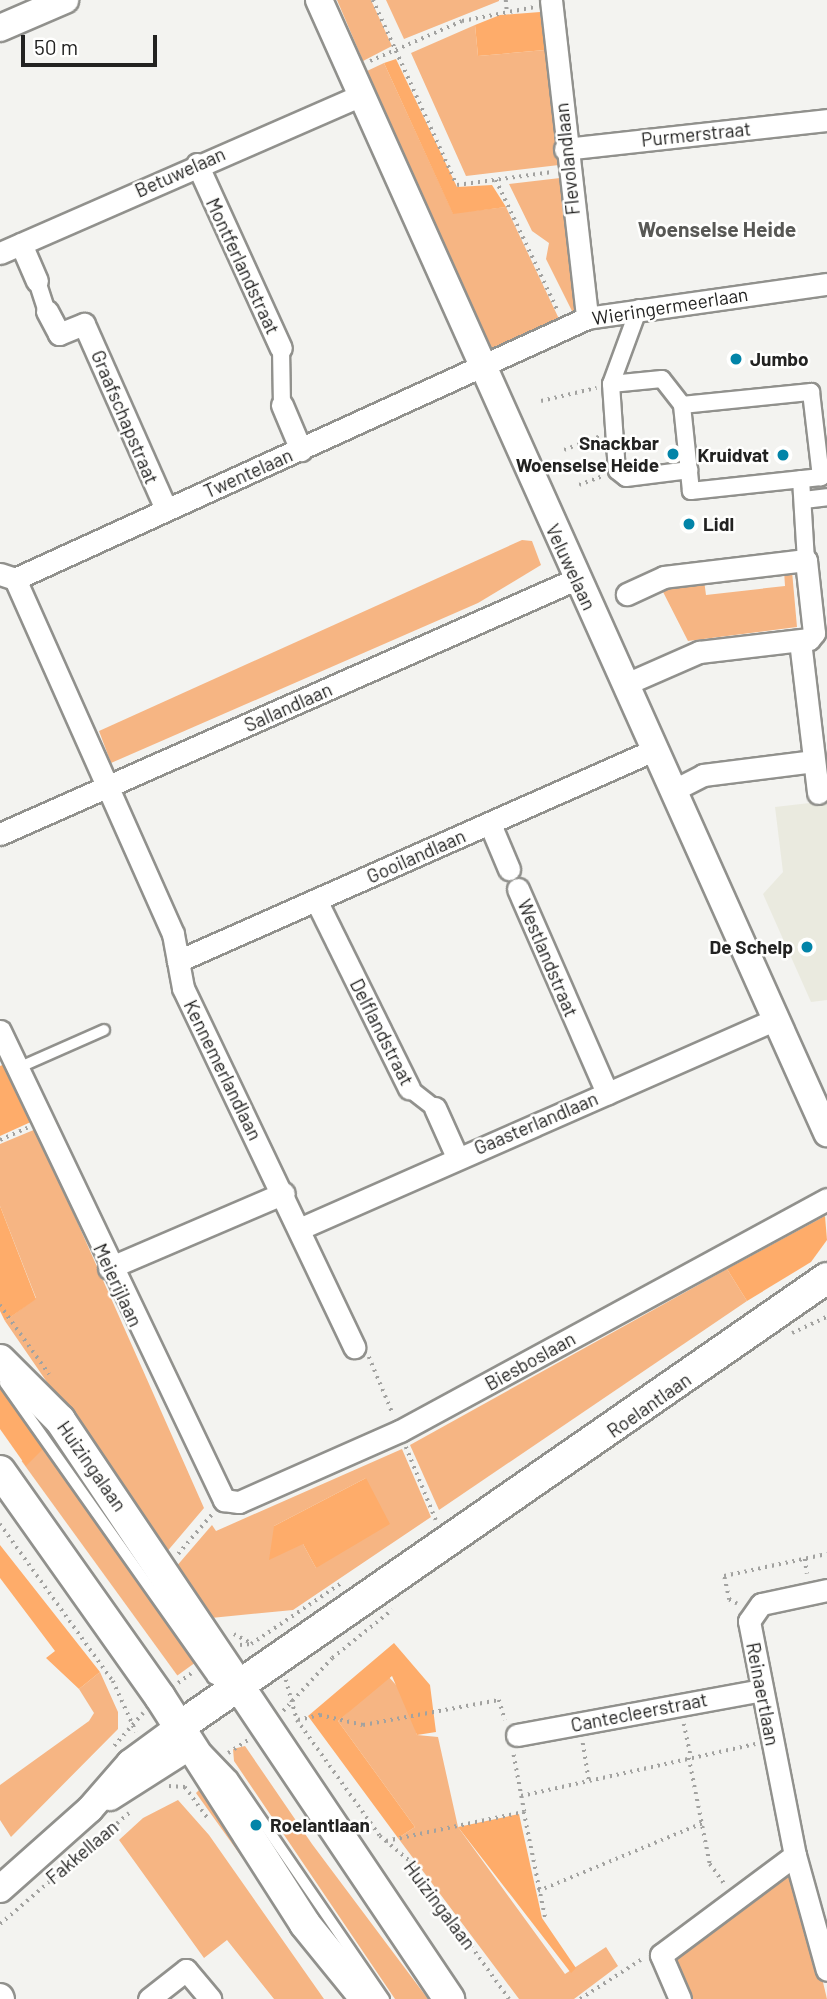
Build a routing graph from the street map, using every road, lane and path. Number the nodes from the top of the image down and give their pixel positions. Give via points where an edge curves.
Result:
1 (65, 0) edge
2 (319, 0) edge
3 (373, 0) edge
4 (506, 0) edge
5 (551, 2) edge
6 (507, 12) junction
7 (0, 29) edge
8 (396, 50) junction
9 (352, 68) junction
10 (362, 95) junction
11 (827, 120) edge
12 (566, 160) junction
13 (197, 164) junction
14 (496, 180) junction
15 (21, 244) junction
16 (0, 253) edge
17 (37, 281) joint
18 (827, 284) edge
19 (639, 307) junction
20 (47, 311) joint
21 (587, 317) junction
22 (566, 328) junction
23 (281, 348) joint
24 (481, 366) junction
25 (611, 384) junction
26 (541, 401) dead end
27 (282, 405) joint
28 (682, 405) junction
29 (612, 431) junction
30 (301, 450) junction
31 (564, 450) dead end
32 (689, 470) junction
33 (617, 471) junction
34 (801, 479) junction
35 (579, 485) dead end
36 (827, 498) edge
37 (804, 500) junction
38 (166, 509) junction
39 (806, 560) junction
40 (7, 577) edge
41 (576, 579) junction
42 (627, 594) dead end
43 (800, 641) junction
44 (626, 684) junction
45 (654, 750) junction
46 (814, 761) junction
47 (107, 788) junction
48 (674, 790) junction
49 (818, 793) dead end
50 (490, 824) junction
51 (0, 834) edge
52 (509, 869) joint
53 (518, 889) joint
54 (316, 900) junction
55 (178, 961) junction
56 (774, 1020) junction
57 (104, 1030) dead end
58 (0, 1031) edge
59 (18, 1068) junction
60 (409, 1088) joint
61 (607, 1093) junction
62 (435, 1108) joint
63 (42, 1122) junction
64 (827, 1133) edge
65 (0, 1140) edge
66 (457, 1157) junction
67 (284, 1193) junction
68 (827, 1199) edge
69 (299, 1229) junction
70 (109, 1268) junction
71 (827, 1278) edge
72 (827, 1296) edge
73 (786, 1310) junction
74 (354, 1347) joint
75 (0, 1360) edge
76 (0, 1375) edge
77 (400, 1432) junction
78 (2, 1468) edge
79 (224, 1500) junction
80 (436, 1520) dead end
81 (178, 1554) dead end
82 (827, 1554) edge
83 (827, 1590) edge
84 (752, 1610) junction
85 (212, 1659) junction
86 (274, 1669) junction
87 (762, 1690) junction
88 (244, 1694) junction
89 (160, 1697) junction
90 (680, 1705) junction
91 (298, 1720) junction
92 (580, 1723) junction
93 (265, 1729) junction
94 (513, 1735) junction
95 (185, 1737) junction
96 (772, 1740) junction
97 (110, 1751) dead end
98 (690, 1758) junction
99 (203, 1773) junction
100 (589, 1781) junction
101 (169, 1786) dead end
102 (158, 1793) dead end
103 (521, 1796) junction
104 (136, 1808) dead end
105 (524, 1811) junction
106 (703, 1823) junction
107 (386, 1841) junction
108 (795, 1855) junction
109 (0, 1889) edge
110 (538, 1891) junction
111 (736, 1899) junction
112 (546, 1921) dead end
113 (0, 1924) edge
114 (824, 1941) edge
115 (660, 1956) junction
116 (827, 1970) edge
117 (149, 1999) edge
118 (210, 1999) edge
119 (366, 1999) edge
120 (384, 1999) edge
121 (449, 1999) edge
122 (509, 1999) edge
123 (580, 1999) edge
124 (680, 1999) edge

1 - 7 street
2 - 9 street, Veluwelaan
3 - 8 path
4 - 6 path
5 - 6 path
5 - 12 street, Flevolandlaan
6 - 8 path via 461,21
8 - 9 path
8 - 14 path via 457,185
9 - 10 street, Veluwelaan
10 - 13 street, Betuwelaan
10 - 24 street, Veluwelaan
11 - 12 street, Purmerstraat
12 - 14 path
12 - 21 street, Flevolandlaan
13 - 15 street, Betuwelaan
13 - 23 street, Montferlandstraat
14 - 22 path
15 - 16 street, Betuwelaan
15 - 17 street, Graafschapstraat
17 - 20 street, Graafschapstraat
18 - 19 street, Wieringermeerlaan
19 - 21 street, Wieringermeerlaan
19 - 25 street
20 - 38 street, Graafschapstraat via 59,334 84,324
21 - 22 street, Wieringermeerlaan
22 - 24 street, Wieringermeerlaan
23 - 27 street, Montferlandstraat
24 - 30 street, Twentelaan
24 - 41 street, Veluwelaan
25 - 26 path
25 - 28 street via 662,379
25 - 29 street
27 - 30 street, Montferlandstraat
28 - 32 street
28 - 34 street via 811,392 821,477
29 - 31 path
29 - 33 street
30 - 38 street, Twentelaan
32 - 33 street via 626,478
32 - 34 street via 691,491
33 - 35 path
34 - 37 street
36 - 37 street
37 - 39 street
38 - 40 street, Twentelaan
39 - 42 street via 664,577
39 - 43 street via 814,633
40 - 47 street, Kennemerlandlaan
41 - 44 street, Veluwelaan
41 - 47 street, Sallandlaan
43 - 44 street via 699,652
43 - 46 street
44 - 45 street, Veluwelaan
45 - 48 street, Veluwelaan
45 - 50 street, Gooilandlaan
46 - 48 street via 703,775
46 - 49 street
47 - 51 street, Sallandlaan
47 - 55 street, Kennemerlandlaan via 173,934
48 - 56 street, Veluwelaan
50 - 52 street, Westlandstraat
50 - 54 street, Gooilandlaan
52 - 53 street, Westlandstraat
53 - 61 street, Westlandstraat
54 - 55 street, Gooilandlaan
54 - 60 street, Delflandstraat
55 - 67 street, Kennemerlandlaan via 183,988
56 - 61 street, Gaasterlandlaan
56 - 64 street, Veluwelaan
57 - 59 lane
58 - 59 street, Meierijlaan
59 - 63 street, Meierijlaan
60 - 62 street, Delflandstraat
61 - 66 street, Gaasterlandlaan
62 - 66 street, Delflandstraat
63 - 65 path
63 - 70 street, Meierijlaan
66 - 69 street, Gaasterlandlaan
67 - 69 street, Kennemerlandlaan
67 - 70 street
68 - 77 street, Biesboslaan
69 - 74 street, Kennemerlandlaan
70 - 79 street, Meierijlaan
71 - 73 main road, Roelantlaan
72 - 73 main road, Roelantlaan
73 - 86 main road, Roelantlaan
74 - 77 path via 369,1356
75 - 85 main road, Huizingalaan via 60,1420
76 - 85 lane, Huizingalaan
77 - 79 street, Biesboslaan via 239,1502
77 - 80 path
78 - 89 main road
79 - 81 path
82 - 84 path via 724,1576 729,1600
83 - 84 street
84 - 87 street, Reinaertlaan
85 - 86 path
85 - 88 main road, Huizingalaan
85 - 89 path
86 - 88 main road, Roelantlaan
86 - 91 path, Huizingalaan
86 - 93 path
87 - 90 street, Cantecleerstraat
87 - 96 street, Reinaertlaan
88 - 93 main road, Huizingalaan
88 - 95 main road, Roelantlaan
89 - 95 main road
89 - 97 path
90 - 92 street, Cantecleerstraat
90 - 98 path
91 - 94 path via 320,1714 363,1725 499,1700
91 - 107 path, Huizingalaan
92 - 94 street, Cantecleerstraat
92 - 100 path
93 - 99 path
93 - 121 main road, Huizingalaan
94 - 103 path
95 - 99 main road
95 - 109 street, Fakkellaan via 131,1763 90,1809
96 - 98 path
96 - 108 street, Reinaertlaan
98 - 100 path
98 - 106 path
99 - 119 main road via 305,1924
99 - 120 lane
100 - 103 path
101 - 102 path
103 - 105 path
104 - 113 path, Fakkellaan
105 - 107 path
105 - 110 path
106 - 110 path
106 - 111 path via 710,1864
107 - 122 path, Huizingalaan via 410,1861
108 - 111 street
108 - 114 street, Reinaertlaan
110 - 112 path
111 - 115 street
114 - 116 street, Reinaertlaan
115 - 123 path via 649,1954
115 - 124 street
117 - 118 street via 186,1970

